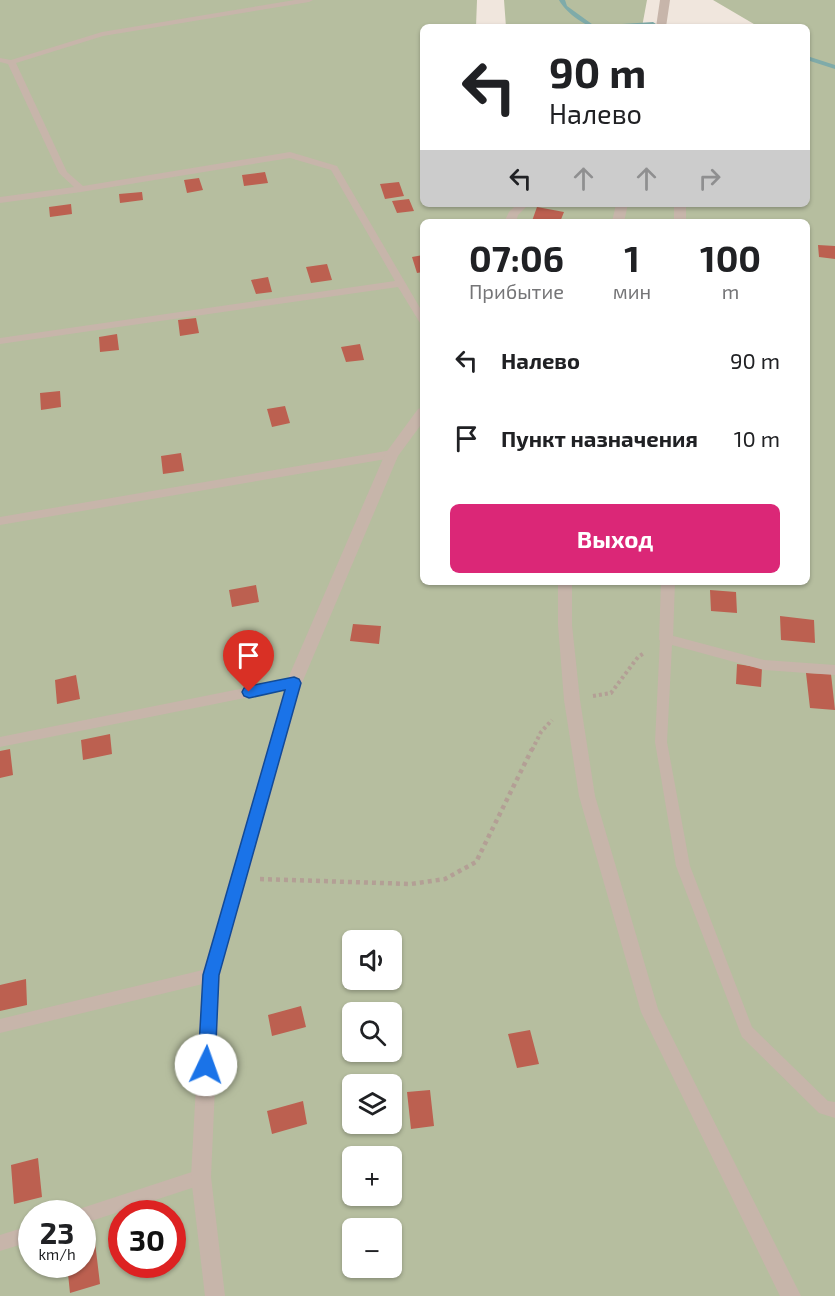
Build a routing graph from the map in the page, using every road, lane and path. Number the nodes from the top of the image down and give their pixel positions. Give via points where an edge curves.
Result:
1 (309, 0) edge
2 (665, 0) edge
3 (661, 24) edge
4 (0, 60) edge
5 (11, 62) junction
6 (81, 189) junction
7 (0, 200) edge
8 (520, 207) edge
9 (511, 219) edge
10 (401, 283) junction
11 (420, 316) edge
12 (0, 341) edge
13 (420, 416) edge
14 (392, 454) junction
15 (0, 521) edge
16 (565, 585) edge
17 (668, 585) edge
18 (666, 639) junction
19 (835, 670) edge
20 (294, 683) junction
21 (572, 700) junction
22 (541, 732) dead end
23 (0, 742) edge
24 (238, 879) junction
25 (211, 975) junction
26 (0, 1026) edge
27 (835, 1110) edge
28 (201, 1177) junction
29 (96, 1211) edge
30 (18, 1237) edge
31 (0, 1243) edge
32 (214, 1296) edge
33 (791, 1296) edge

1 - 5 lane via 102,34
2 - 3 street
4 - 5 lane
5 - 6 lane via 63,172
6 - 7 lane
6 - 10 lane via 290,155 334,168
8 - 9 street
10 - 11 lane
10 - 12 lane
13 - 14 street
14 - 15 lane
14 - 20 street
16 - 21 street
17 - 18 street
18 - 19 lane via 764,665
18 - 21 path via 638,657 611,693
18 - 27 lane via 661,742 683,866 747,1032 824,1108
20 - 23 lane
20 - 24 street
21 - 33 street via 587,796 650,1012
22 - 24 path via 476,862 445,879 411,884
24 - 25 street
25 - 26 lane
25 - 28 street
28 - 29 lane
28 - 32 street
30 - 31 lane

